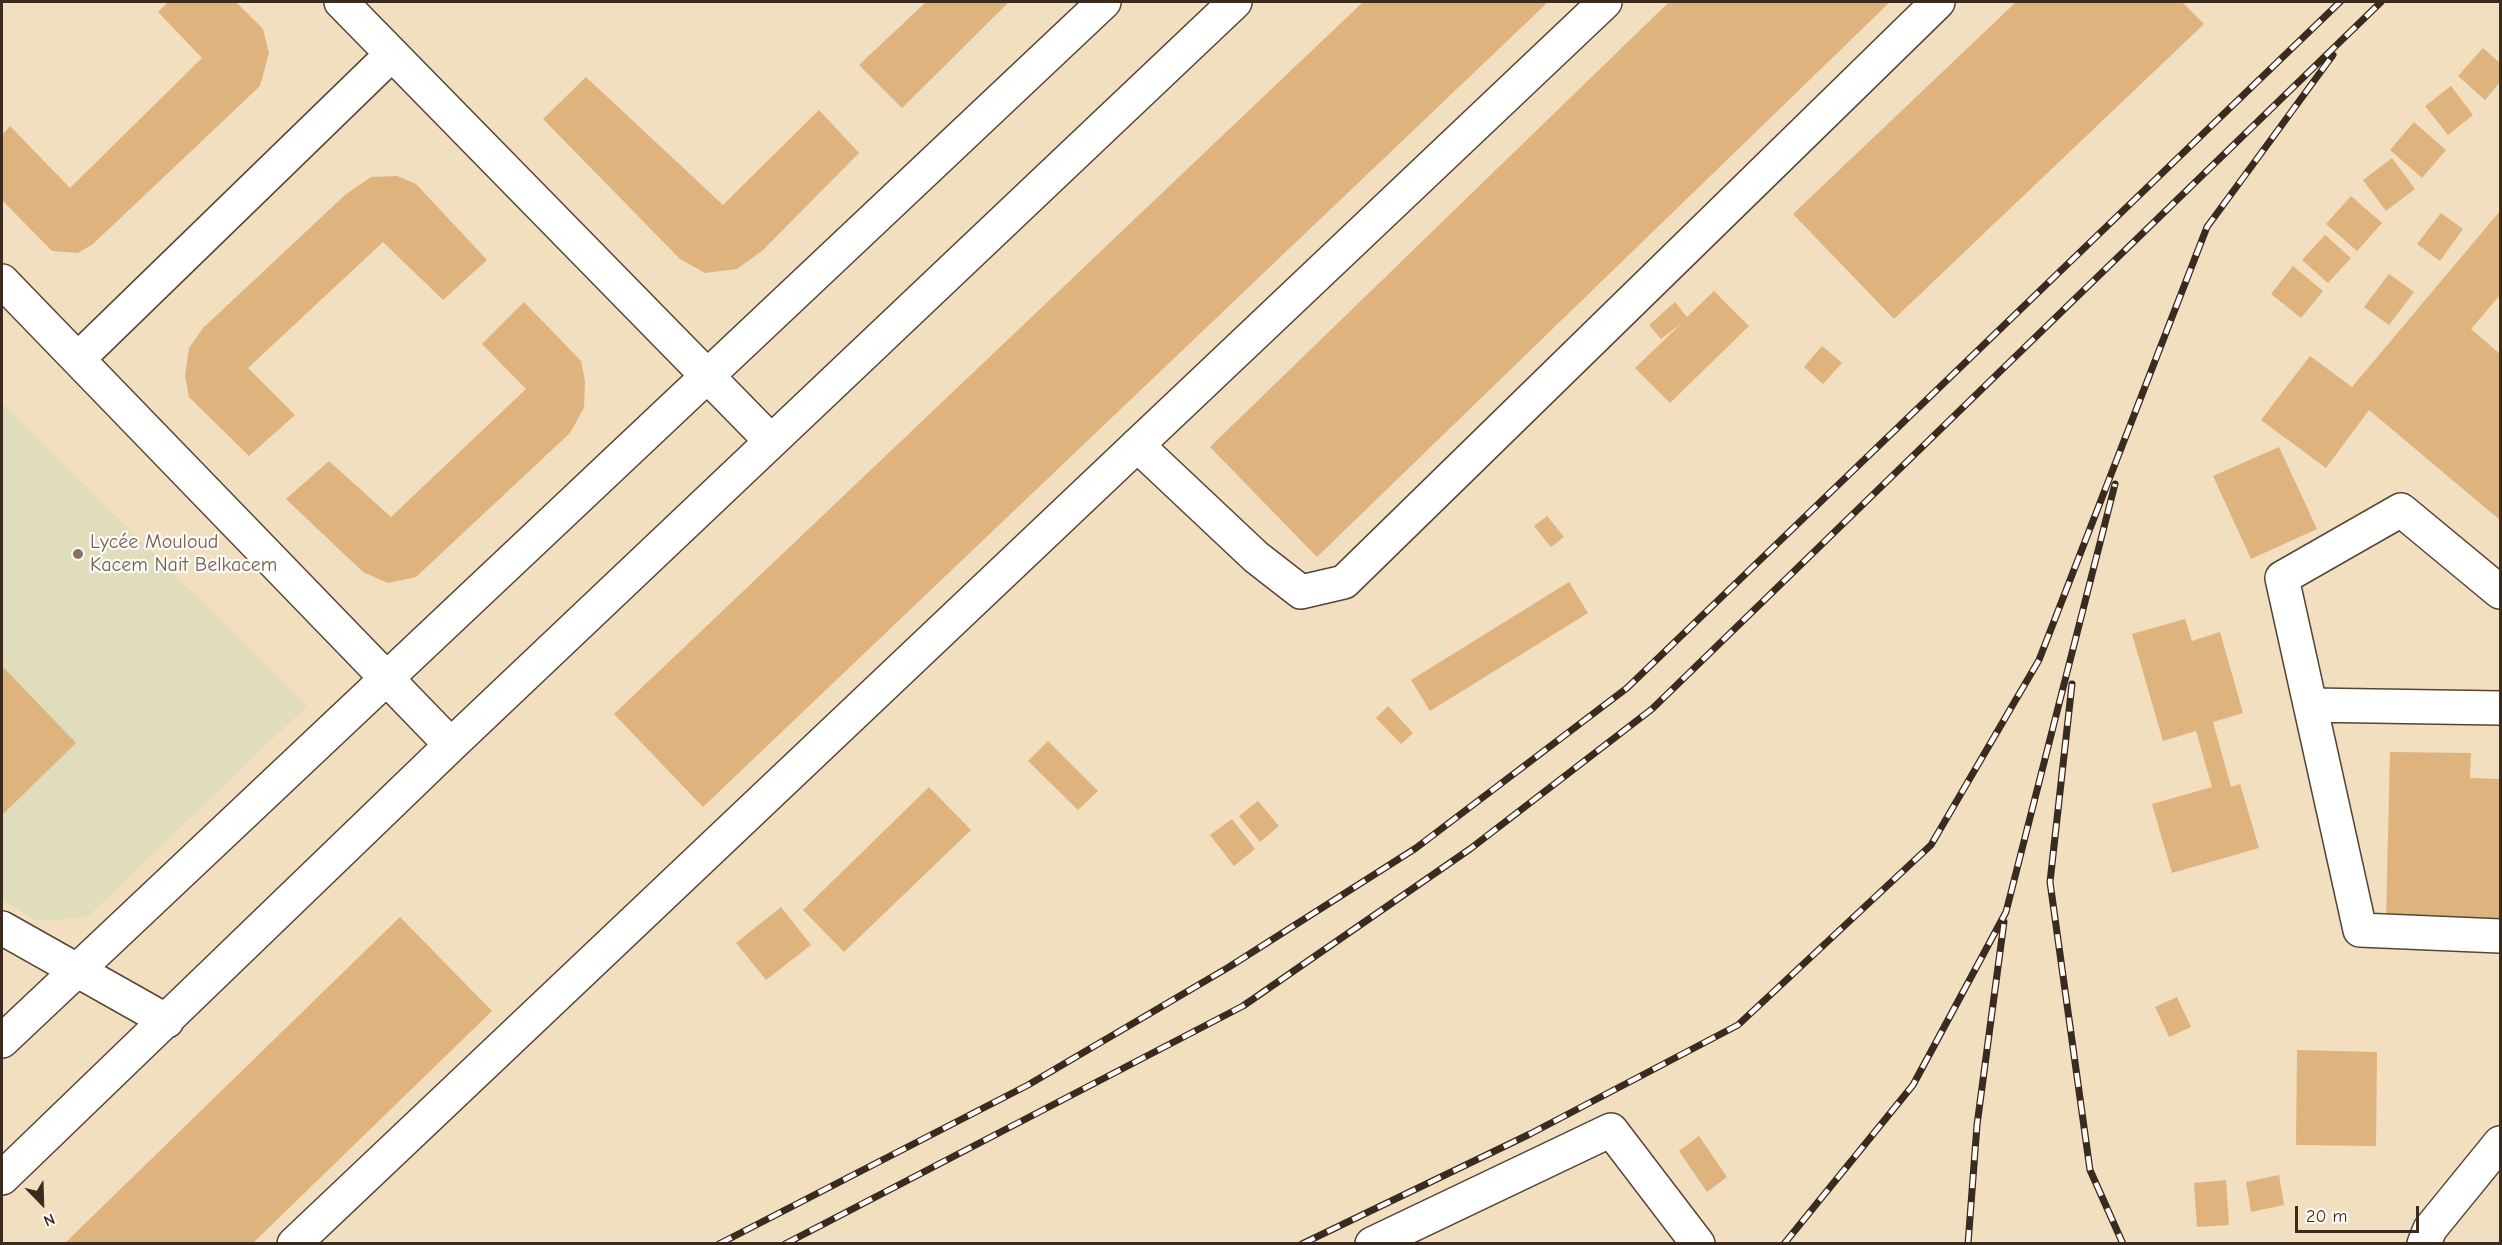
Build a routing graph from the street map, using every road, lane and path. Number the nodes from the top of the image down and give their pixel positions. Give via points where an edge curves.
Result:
1 (341, 2) edge
2 (1104, 2) edge
3 (1235, 2) edge
4 (1605, 2) edge
5 (1938, 2) edge
6 (392, 54) junction
7 (2, 281) edge
8 (79, 358) junction
9 (707, 376) junction
10 (771, 441) junction
11 (1137, 445) junction
12 (2500, 592) edge
13 (386, 678) junction
14 (2310, 705) junction
15 (2500, 708) edge
16 (451, 745) junction
17 (2, 928) edge
18 (2500, 936) edge
19 (77, 970) junction
20 (167, 1021) junction
21 (2, 1041) edge
22 (2500, 1143) edge
23 (2, 1178) edge
24 (294, 1244) edge
25 (1372, 1244) edge
26 (1698, 1244) edge
27 (2424, 1244) edge

1 - 6 street
2 - 9 street
3 - 10 street
4 - 11 street
5 - 11 street via 1344,582 1301,592 1256,557
6 - 8 street
6 - 9 street
7 - 8 street
8 - 13 street
9 - 10 street
9 - 13 street
10 - 16 street
11 - 24 street
12 - 14 street via 2400,510 2282,578
13 - 16 street
13 - 19 street
14 - 15 street
14 - 18 street via 2360,930
16 - 20 street
17 - 19 street
19 - 20 street
19 - 21 street
20 - 23 street
22 - 27 street via 2430,1229
25 - 26 street via 1611,1130

